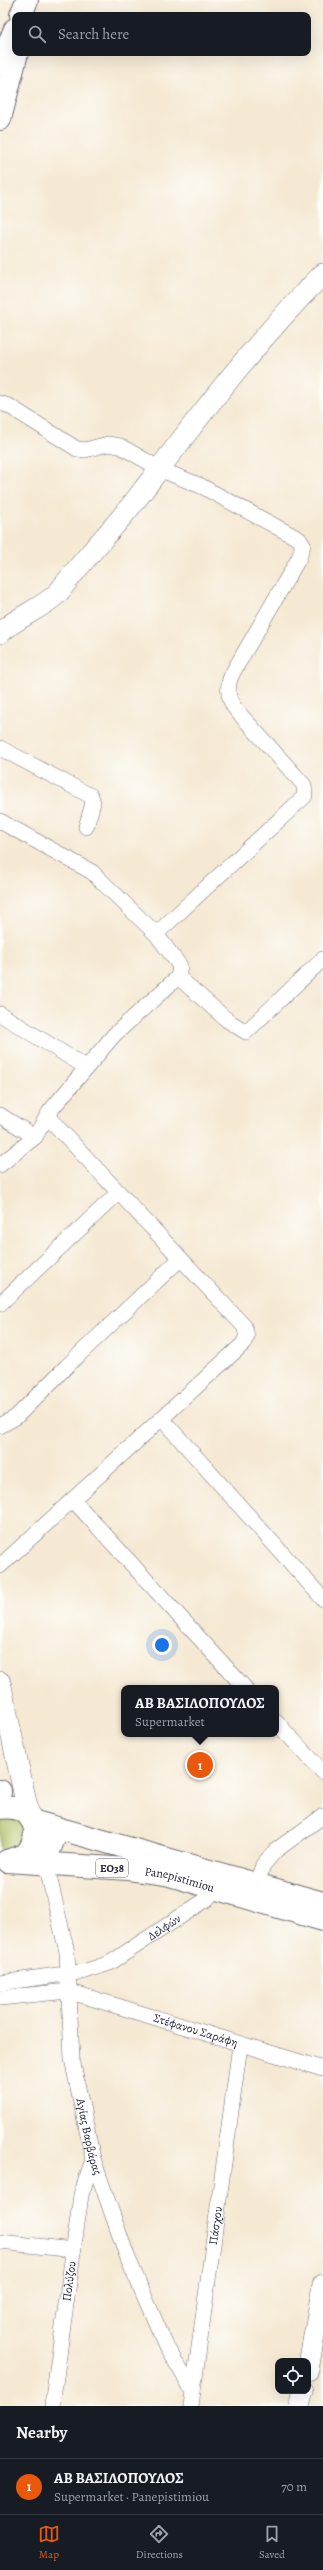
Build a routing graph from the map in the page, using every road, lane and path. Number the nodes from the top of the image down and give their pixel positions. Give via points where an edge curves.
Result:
1 (27, 0) edge
2 (31, 0) edge
3 (22, 12) edge
4 (28, 12) edge
5 (12, 36) edge
6 (16, 56) edge
7 (0, 65) edge
8 (0, 119) edge
9 (323, 274) edge
10 (0, 403) edge
11 (159, 468) junction
12 (0, 633) edge
13 (0, 748) edge
14 (0, 821) edge
15 (86, 827) dead end
16 (156, 934) junction
17 (323, 959) edge
18 (178, 977) junction
19 (0, 1014) edge
20 (86, 1067) junction
21 (0, 1115) edge
22 (47, 1116) junction
23 (35, 1137) junction
24 (0, 1165) edge
25 (118, 1193) junction
26 (180, 1259) junction
27 (0, 1304) edge
28 (162, 1419) junction
29 (0, 1426) edge
30 (74, 1501) junction
31 (0, 1566) edge
32 (323, 1599) edge
33 (0, 1682) edge
34 (242, 1685) edge
35 (279, 1725) edge
36 (14, 1738) junction
37 (323, 1772) edge
38 (0, 1791) edge
39 (20, 1813) edge
40 (323, 1816) edge
41 (58, 1829) junction
42 (4, 1860) edge
43 (46, 1864) junction
44 (217, 1882) junction
45 (255, 1892) junction
46 (323, 1903) edge
47 (323, 1920) edge
48 (97, 1968) junction
49 (68, 1972) junction
50 (0, 1983) edge
51 (68, 1991) junction
52 (0, 1998) edge
53 (98, 1998) junction
54 (240, 2045) junction
55 (323, 2069) edge
56 (93, 2159) junction
57 (0, 2242) edge
58 (74, 2250) junction
59 (323, 2285) edge
60 (323, 2290) edge
61 (310, 2358) edge
62 (302, 2394) edge
63 (192, 2399) edge
64 (52, 2406) edge
65 (299, 2406) edge

1 - 3 main road
2 - 4 main road
5 - 7 main road
6 - 8 main road
9 - 11 street via 275,324
10 - 11 street via 9,406 77,449 85,450 115,444
11 - 12 street via 59,592 49,602 16,619
11 - 16 street via 202,486 302,543 302,552 232,674 228,691 232,705 288,765 306,790 302,800
13 - 15 street via 91,796 93,803
14 - 16 street via 85,867
16 - 18 street via 178,961
17 - 18 street via 246,1032 227,1020
18 - 20 street via 124,1025
19 - 20 street
20 - 22 street
21 - 23 street
22 - 23 street
22 - 25 street
23 - 24 street
25 - 26 street
25 - 27 street
26 - 28 street via 244,1326 247,1336 243,1344
26 - 29 street via 66,1366 16,1417
28 - 30 street
28 - 32 street
30 - 31 street
30 - 34 street
33 - 36 street
35 - 37 street
36 - 38 street via 13,1759
36 - 39 street
38 - 39 main road, ΕΟ38
39 - 41 main road, Panepistimiou / ΕΟ38
39 - 42 main road, ΕΟ38 via 35,1839 32,1848 25,1855
40 - 45 street via 275,1851 263,1865
41 - 43 main road
41 - 44 main road, Panepistimiou / ΕΟ38
42 - 43 main road, Panepistimiou / ΕΟ38
43 - 44 main road, Panepistimiou / ΕΟ38 via 146,1871
43 - 49 street, Αγίας Βαρβάρας via 67,1952
44 - 45 main road, Panepistimiou / ΕΟ38
44 - 48 street, Δελφών via 207,1899 110,1964
45 - 46 main road, Panepistimiou / ΕΟ38
45 - 47 main road, Panepistimiou / ΕΟ38
48 - 49 street, Δελφών
48 - 53 street via 87,1976 85,1988 90,1995
49 - 50 street, Δελφών
49 - 51 street, Αγίας Βαρβάρας
51 - 52 street
51 - 53 street, Στέφανου Σαράφη
51 - 56 street, Αγίας Βαρβάρας via 75,2078
53 - 54 street, Στέφανου Σαράφη
54 - 55 street, Στέφανου Σαράφη
54 - 63 street, Πάσχου
56 - 58 street, Πολύζου via 82,2195
56 - 63 street, Αγίας Βαρβάρας via 127,2256
57 - 58 street
58 - 64 street, Πολύζου
59 - 60 street
60 - 61 street
62 - 65 street

